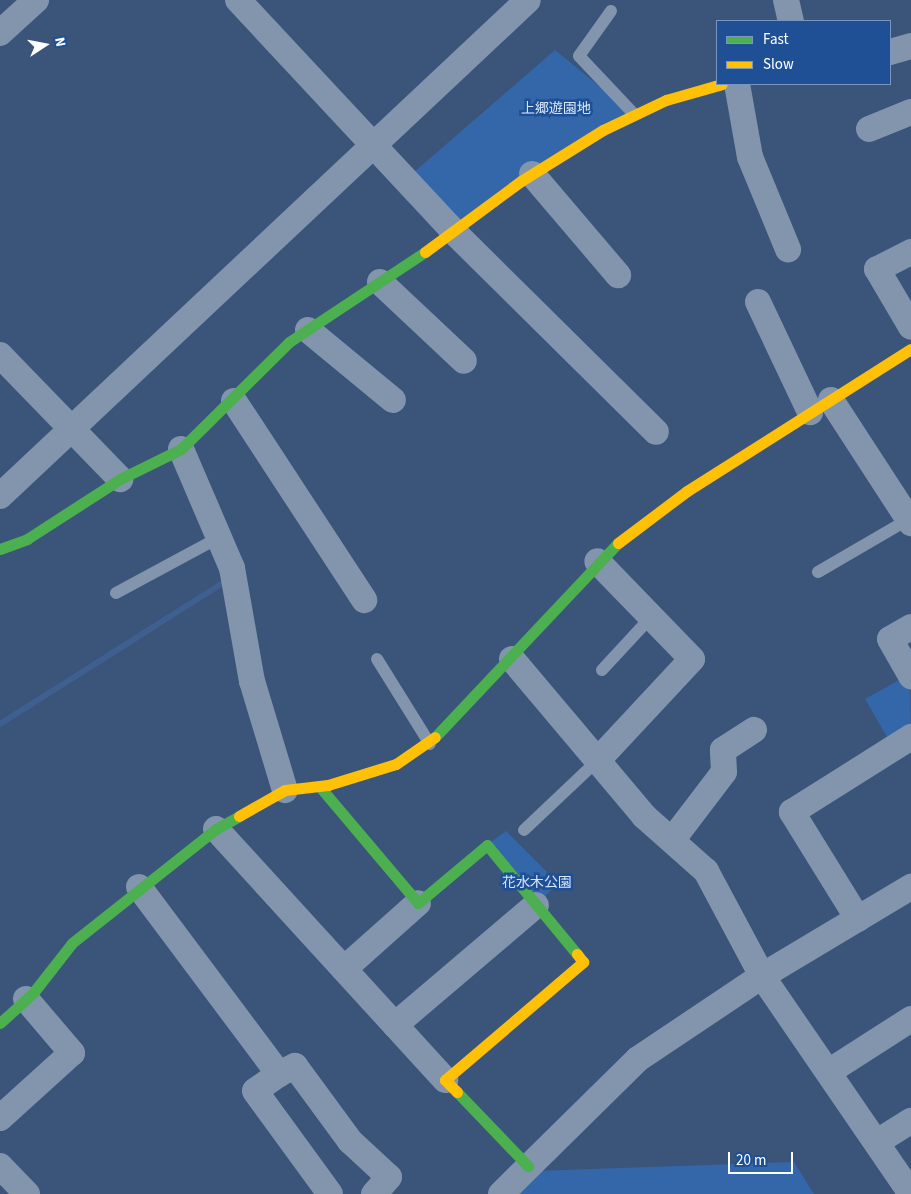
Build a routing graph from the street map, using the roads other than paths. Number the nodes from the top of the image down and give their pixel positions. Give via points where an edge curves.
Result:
1 (36, 0) edge
2 (238, 0) edge
3 (528, 0) edge
4 (786, 0) edge
5 (611, 11) dead end
6 (791, 20) edge
7 (0, 33) edge
8 (911, 46) edge
9 (891, 52) edge
10 (719, 85) edge
11 (737, 85) edge
12 (911, 112) edge
13 (635, 115) junction
14 (870, 129) dead end
15 (376, 147) junction
16 (532, 174) junction
17 (454, 232) junction
18 (788, 249) dead end
19 (911, 252) edge
20 (618, 275) dead end
21 (380, 282) junction
22 (758, 302) dead end
23 (911, 326) edge
24 (308, 330) junction
25 (911, 349) edge
26 (0, 355) edge
27 (464, 361) dead end
28 (393, 400) dead end
29 (234, 401) junction
30 (820, 406) junction
31 (72, 429) junction
32 (656, 432) dead end
33 (180, 449) junction
34 (120, 479) junction
35 (0, 496) edge
36 (910, 521) edge
37 (220, 537) junction
38 (0, 550) edge
39 (597, 561) junction
40 (818, 572) dead end
41 (116, 593) dead end
42 (364, 600) dead end
43 (651, 617) junction
44 (911, 627) edge
45 (377, 659) dead end
46 (512, 659) junction
47 (602, 670) dead end
48 (911, 676) edge
49 (754, 730) dead end
50 (911, 737) edge
51 (430, 744) junction
52 (597, 761) junction
53 (320, 787) junction
54 (285, 790) junction
55 (216, 829) junction
56 (524, 830) dead end
57 (674, 839) junction
58 (139, 887) junction
59 (911, 887) edge
60 (418, 903) junction
61 (536, 905) junction
62 (858, 919) junction
63 (344, 969) junction
64 (762, 976) junction
65 (26, 999) junction
66 (911, 1019) edge
67 (0, 1023) edge
68 (395, 1024) junction
69 (830, 1071) junction
70 (279, 1074) junction
71 (445, 1080) junction
72 (0, 1118) edge
73 (911, 1121) edge
74 (877, 1142) junction
75 (0, 1166) edge
76 (528, 1166) junction
77 (27, 1194) edge
78 (330, 1194) edge
79 (374, 1194) edge
80 (501, 1194) edge
81 (911, 1194) edge

1 - 7 street
2 - 15 street
3 - 15 street
4 - 6 street
5 - 13 lane via 579,56
8 - 9 street
10 - 13 street
11 - 18 street via 740,120 750,156
12 - 14 street
13 - 16 street
15 - 17 street
15 - 31 street
16 - 17 street
16 - 20 street
17 - 21 street
17 - 32 street
19 - 23 street via 877,269
21 - 24 street
21 - 27 street
22 - 30 street
24 - 28 street
24 - 29 street via 290,342
25 - 30 street
26 - 31 street
29 - 33 street
29 - 42 street
30 - 36 street
30 - 39 street via 687,491
31 - 34 street
31 - 35 street
33 - 34 street
33 - 37 street
34 - 38 street via 27,539
36 - 40 lane
37 - 41 lane
37 - 54 street via 232,568 252,681
39 - 43 street
39 - 46 street
43 - 47 lane
43 - 52 street via 692,659
44 - 48 street via 890,639
45 - 51 lane
46 - 51 street
46 - 52 street via 574,728
49 - 57 street via 723,750 724,772
50 - 62 street via 792,812
51 - 53 street via 396,764
52 - 56 lane
52 - 57 street via 644,816
53 - 54 street
53 - 60 street
54 - 55 street
55 - 58 street
55 - 63 street
57 - 64 street via 706,872
58 - 65 street via 72,943
58 - 70 street
59 - 62 street
60 - 61 street via 487,845
60 - 63 street
61 - 68 street
61 - 71 street via 583,962
62 - 64 street
63 - 68 street
64 - 69 street
64 - 76 street via 638,1059
65 - 67 street
65 - 72 street via 72,1053
66 - 69 street
68 - 71 street
69 - 74 street
70 - 78 street via 255,1091
70 - 79 street via 295,1066 350,1141 389,1177
71 - 76 street
73 - 74 street
74 - 81 street
75 - 77 street
76 - 80 street

